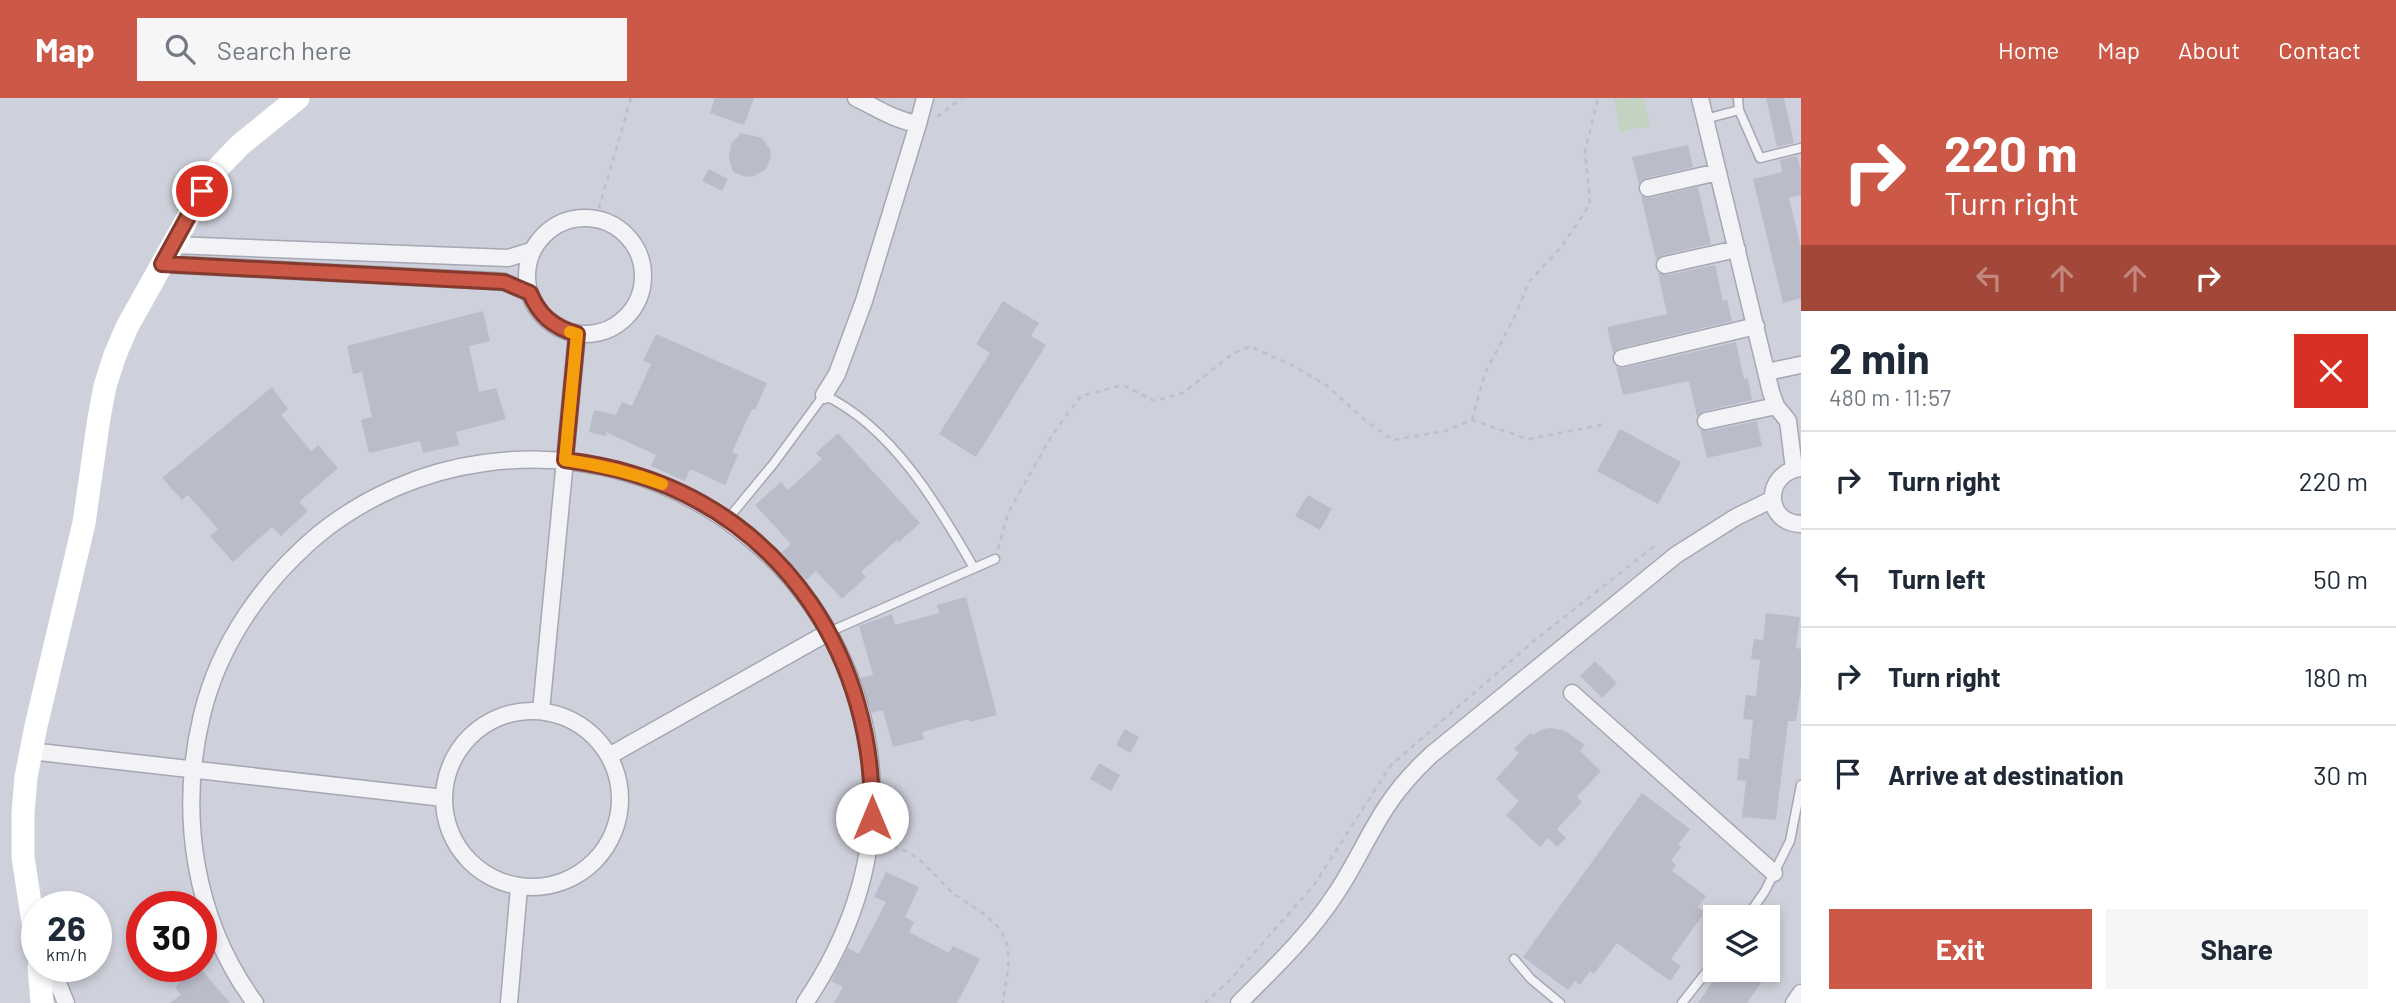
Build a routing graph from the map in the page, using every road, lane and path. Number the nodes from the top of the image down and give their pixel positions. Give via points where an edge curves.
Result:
1 (298, 98) edge
2 (631, 98) edge
3 (856, 98) edge
4 (925, 98) edge
5 (1598, 98) edge
6 (1700, 98) edge
7 (1738, 98) edge
8 (1739, 110) junction
9 (1705, 119) junction
10 (918, 124) junction
11 (1801, 148) edge
12 (1718, 172) junction
13 (1648, 188) dead end
14 (596, 218) junction
15 (1737, 249) junction
16 (531, 251) junction
17 (168, 255) junction
18 (1665, 265) dead end
19 (530, 293) junction
20 (1756, 326) junction
21 (577, 334) junction
22 (1622, 358) dead end
23 (1800, 365) edge
24 (1767, 372) junction
25 (824, 395) junction
26 (1776, 406) junction
27 (1472, 420) junction
28 (1706, 421) dead end
29 (1794, 422) edge
30 (1602, 425) dead end
31 (565, 460) junction
32 (1797, 469) edge
33 (1773, 499) junction
34 (727, 520) junction
35 (1801, 524) edge
36 (995, 559) joint
37 (974, 568) junction
38 (829, 632) junction
39 (1572, 693) dead end
40 (541, 711) junction
41 (30, 751) junction
42 (609, 756) junction
43 (192, 769) junction
44 (1801, 785) edge
45 (444, 798) junction
46 (869, 845) junction
47 (1774, 873) junction
48 (519, 887) junction
49 (30, 891) edge
50 (1755, 905) edge
51 (1514, 959) dead end
52 (1703, 976) edge
53 (40, 982) edge
54 (57, 982) edge
55 (1801, 993) edge
56 (42, 1003) edge
57 (66, 1003) edge
58 (255, 1003) edge
59 (509, 1003) edge
60 (805, 1003) edge
61 (1003, 1003) edge
62 (1239, 1003) edge
63 (1560, 1003) edge
64 (1682, 1003) edge
65 (1794, 1003) edge

1 - 17 main road via 223,161
2 - 14 path
3 - 10 street via 883,114
4 - 10 street
5 - 27 path via 1585,152 1590,204 1562,246 1529,282 1485,373
6 - 9 street
7 - 8 lane
8 - 9 lane
8 - 11 lane via 1760,158
9 - 12 street
10 - 25 street via 864,301 837,374
12 - 13 street
12 - 15 street
14 - 16 street via 565,221
14 - 21 street via 612,223 636,245 644,277 638,300 623,320 593,334
15 - 18 street
15 - 20 street
16 - 17 street via 508,258
16 - 19 street
17 - 19 street via 504,282
17 - 41 main road via 127,327 105,386 84,523
19 - 21 street via 543,316
20 - 22 street
20 - 24 street
21 - 31 street
23 - 24 street
24 - 26 street
25 - 34 lane
25 - 37 lane via 867,424 910,469 950,523
26 - 28 street
26 - 29 street
27 - 30 path via 1528,439
27 - 36 path via 1445,431 1393,440 1326,386 1250,346 1232,354 1183,393 1154,401 1123,385 1081,396 1052,435 1009,513
29 - 32 street
31 - 34 street via 634,474
31 - 40 street
31 - 43 street via 502,460 440,472 382,494 311,541 260,594 227,648 204,707
32 - 33 street via 1780,477
33 - 35 street via 1786,521
33 - 62 street via 1736,516 1676,555 1431,755 1387,805 1350,872 1310,929
34 - 38 street via 794,582
36 - 37 lane
37 - 38 lane
38 - 42 street
38 - 46 street via 852,682 866,735 872,790
39 - 47 street
40 - 42 street via 581,725
40 - 45 street via 516,712 474,734 458,752
41 - 43 street
41 - 49 main road via 23,813
42 - 48 street via 618,779 620,803 604,849 588,867 567,880 544,887
43 - 45 street
43 - 58 street via 193,849 205,902 224,951
44 - 47 lane via 1790,841
45 - 48 street via 447,823 474,866 495,880
46 - 60 street via 853,913
46 - 61 path via 891,846 919,859 996,925 1008,953
47 - 50 lane
48 - 59 street
51 - 63 lane
52 - 64 lane
53 - 56 main road
54 - 57 street
55 - 65 street

